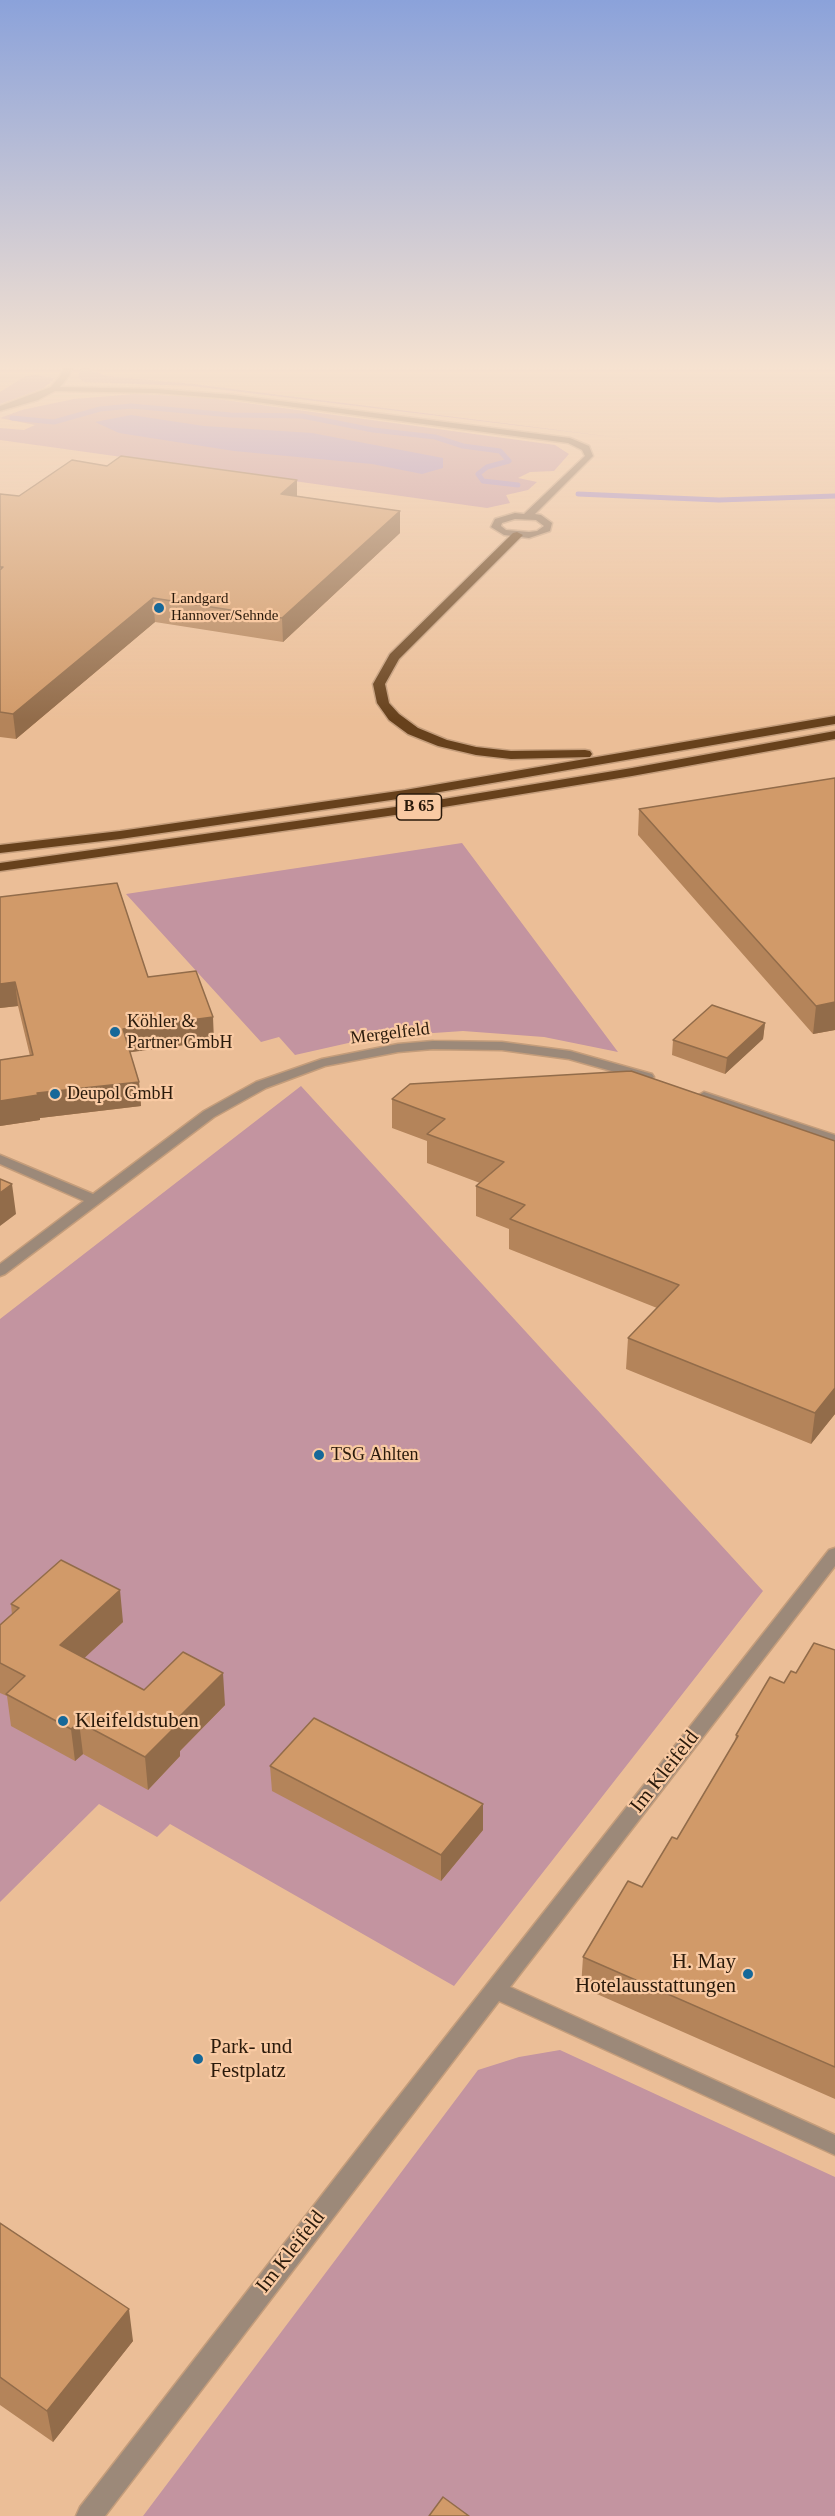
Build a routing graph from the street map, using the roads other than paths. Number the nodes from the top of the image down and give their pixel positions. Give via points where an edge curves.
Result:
1 (560, 484) edge
2 (527, 516) junction
3 (517, 535) junction
4 (835, 720) edge
5 (835, 735) edge
6 (662, 750) junction
7 (0, 849) edge
8 (0, 867) edge
9 (656, 1080) edge
10 (690, 1091) edge
11 (835, 1140) edge
12 (0, 1159) edge
13 (95, 1200) junction
14 (0, 1271) edge
15 (835, 1554) edge
16 (496, 1990) junction
17 (835, 2145) edge
18 (88, 2516) edge

1 - 2 street
2 - 3 street via 498,521 496,527
2 - 3 street via 549,525 529,535
3 - 6 highway via 394,657 380,684 383,704 413,731 476,751 557,755
4 - 6 highway, B 65
5 - 8 highway, B 65 via 395,812
6 - 7 highway, B 65 via 405,794
9 - 13 street, Mergelfeld via 570,1055 502,1046 433,1046 347,1057 291,1073 234,1098
10 - 11 street
12 - 13 street
13 - 14 street, Mergelfeld
15 - 16 street, Im Kleifeld
16 - 17 street
16 - 18 street, Im Kleifeld

